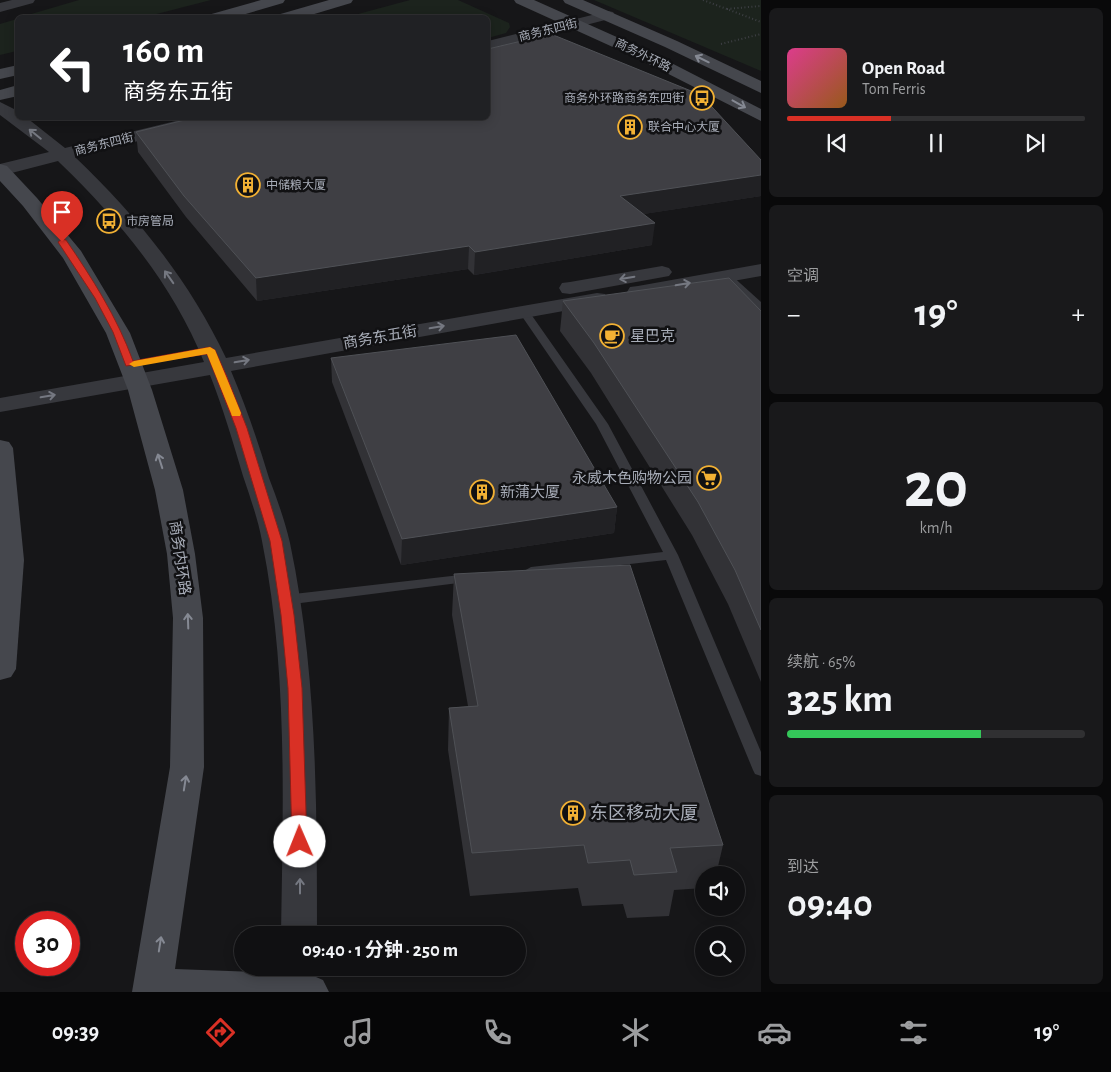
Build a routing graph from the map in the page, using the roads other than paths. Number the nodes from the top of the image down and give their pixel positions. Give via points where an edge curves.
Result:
1 (28, 0) edge
2 (278, 0) edge
3 (346, 0) edge
4 (521, 0) edge
5 (570, 0) edge
6 (0, 8) edge
7 (224, 15) edge
8 (293, 15) edge
9 (608, 15) junction
10 (577, 23) junction
11 (490, 45) edge
12 (15, 71) edge
13 (0, 74) edge
14 (761, 88) edge
15 (15, 91) edge
16 (0, 95) edge
17 (0, 107) edge
18 (761, 116) edge
19 (15, 119) edge
20 (17, 120) edge
21 (200, 120) edge
22 (61, 155) junction
23 (0, 170) edge
24 (761, 255) edge
25 (761, 270) edge
26 (726, 276) junction
27 (761, 308) edge
28 (524, 312) junction
29 (214, 358) junction
30 (133, 372) junction
31 (0, 387) edge
32 (0, 404) edge
33 (0, 448) edge
34 (671, 555) junction
35 (513, 573) edge
36 (483, 577) edge
37 (285, 600) junction
38 (0, 670) edge
39 (761, 770) edge
40 (299, 926) edge
41 (297, 976) edge
42 (152, 989) edge
43 (295, 992) edge
44 (308, 992) edge

1 - 6 street
2 - 7 street
3 - 8 street
4 - 10 street, 商务外环路
5 - 9 street, 商务外环路
9 - 10 street, 商务东四街
14 -> 9 street, 商务外环路
10 - 11 street, 商务东四街
10 -> 18 street, 商务外环路
12 - 13 street
15 - 16 street
19 -> 17 street
22 -> 20 street
21 - 22 street, 商务东四街
22 - 23 street, 商务东四街
29 -> 22 street via 196,318 143,241 95,187
23 - 30 street, 商务内环路 via 73,256 118,332
24 -> 29 street, 商务东五街
25 - 26 street, 商务东五街
26 - 27 lane
28 -> 26 street, 商务东五街
29 -> 28 street, 商务东五街
28 - 34 lane via 602,424
29 - 30 street, 商务东五街
29 - 37 street via 242,428 276,541
30 - 31 street, 商务东五街
32 -> 30 street, 商务东五街
42 -> 30 street, 商务内环路 via 187,767 188,618 169,490
33 - 38 street via 9,560
34 - 35 lane
34 - 39 lane
36 - 37 lane
40 -> 37 street via 298,758 295,688
41 - 43 street
42 - 43 street
43 - 44 street

